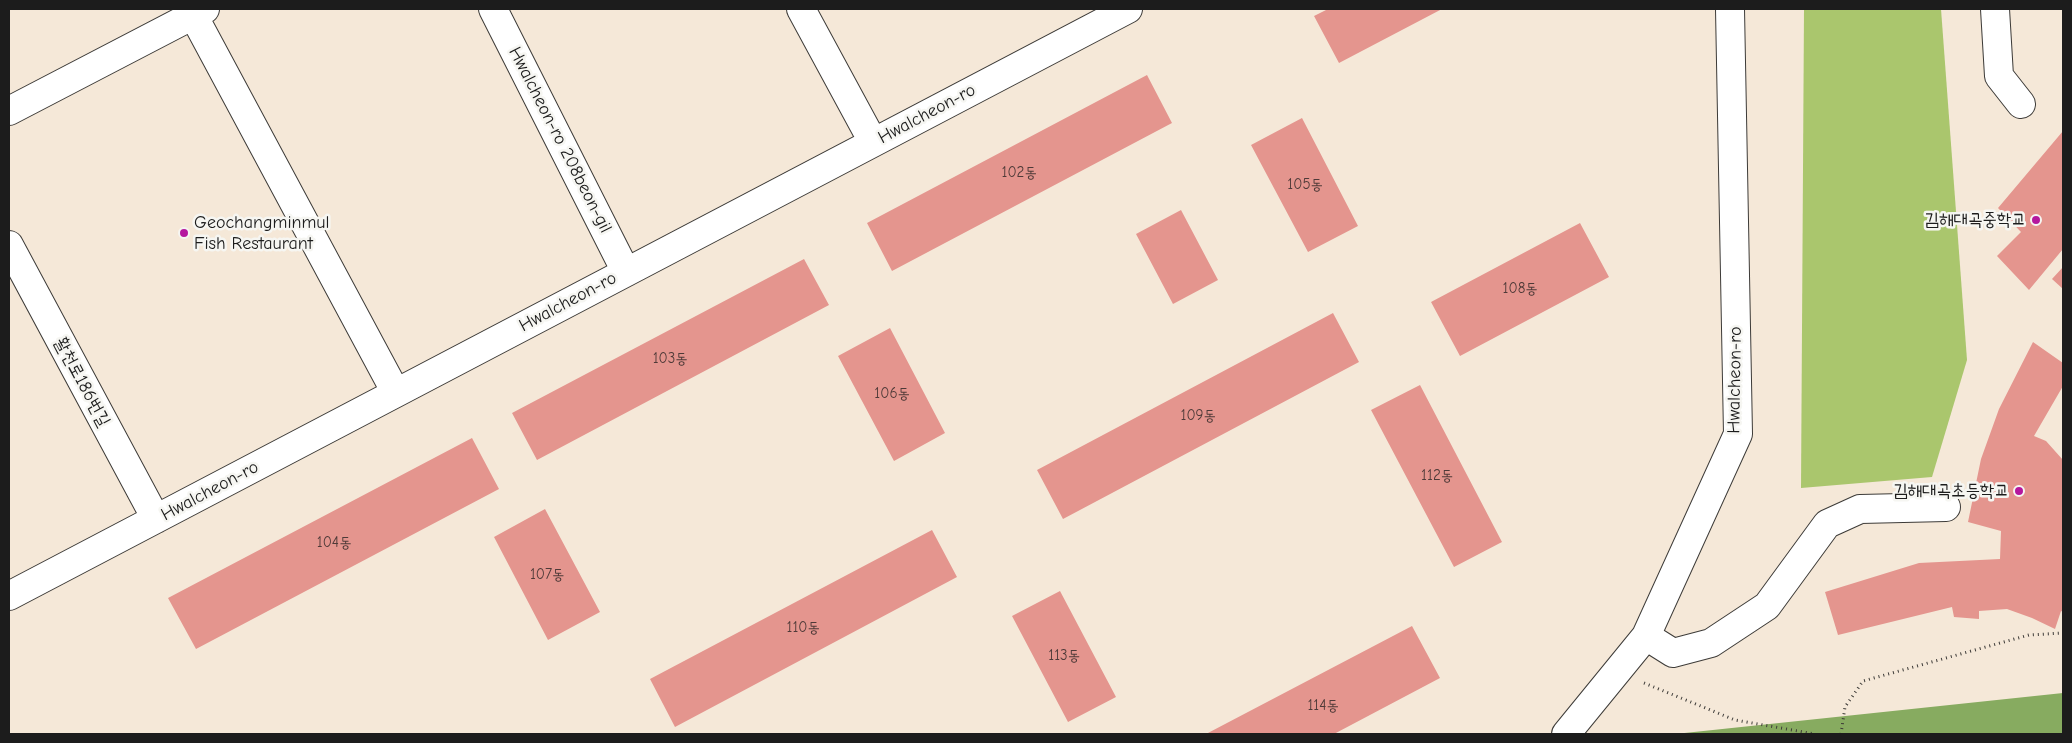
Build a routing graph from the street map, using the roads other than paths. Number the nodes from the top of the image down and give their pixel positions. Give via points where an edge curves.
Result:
1 (493, 9) edge
2 (801, 9) edge
3 (1128, 9) edge
4 (1730, 9) edge
5 (1995, 9) edge
6 (196, 11) edge
7 (2021, 104) dead end
8 (9, 111) edge
9 (873, 142) junction
10 (9, 245) edge
11 (626, 272) junction
12 (396, 393) junction
13 (1946, 507) dead end
14 (156, 519) junction
15 (9, 596) edge
16 (1646, 636) junction
17 (1566, 734) edge

1 - 11 street, Hwalcheon-ro 208beon-gil
2 - 9 street
3 - 9 street, Hwalcheon-ro
4 - 16 street, Hwalcheon-ro via 1738,434
5 - 7 street via 1999,76
6 - 8 street
6 - 12 street
9 - 11 street, Hwalcheon-ro
10 - 14 street, 활천로186번길
11 - 12 street, Hwalcheon-ro
12 - 14 street, Hwalcheon-ro
13 - 16 street via 1860,510 1827,524 1767,606 1711,643 1673,653
14 - 15 street, Hwalcheon-ro
16 - 17 street, Hwalcheon-ro

